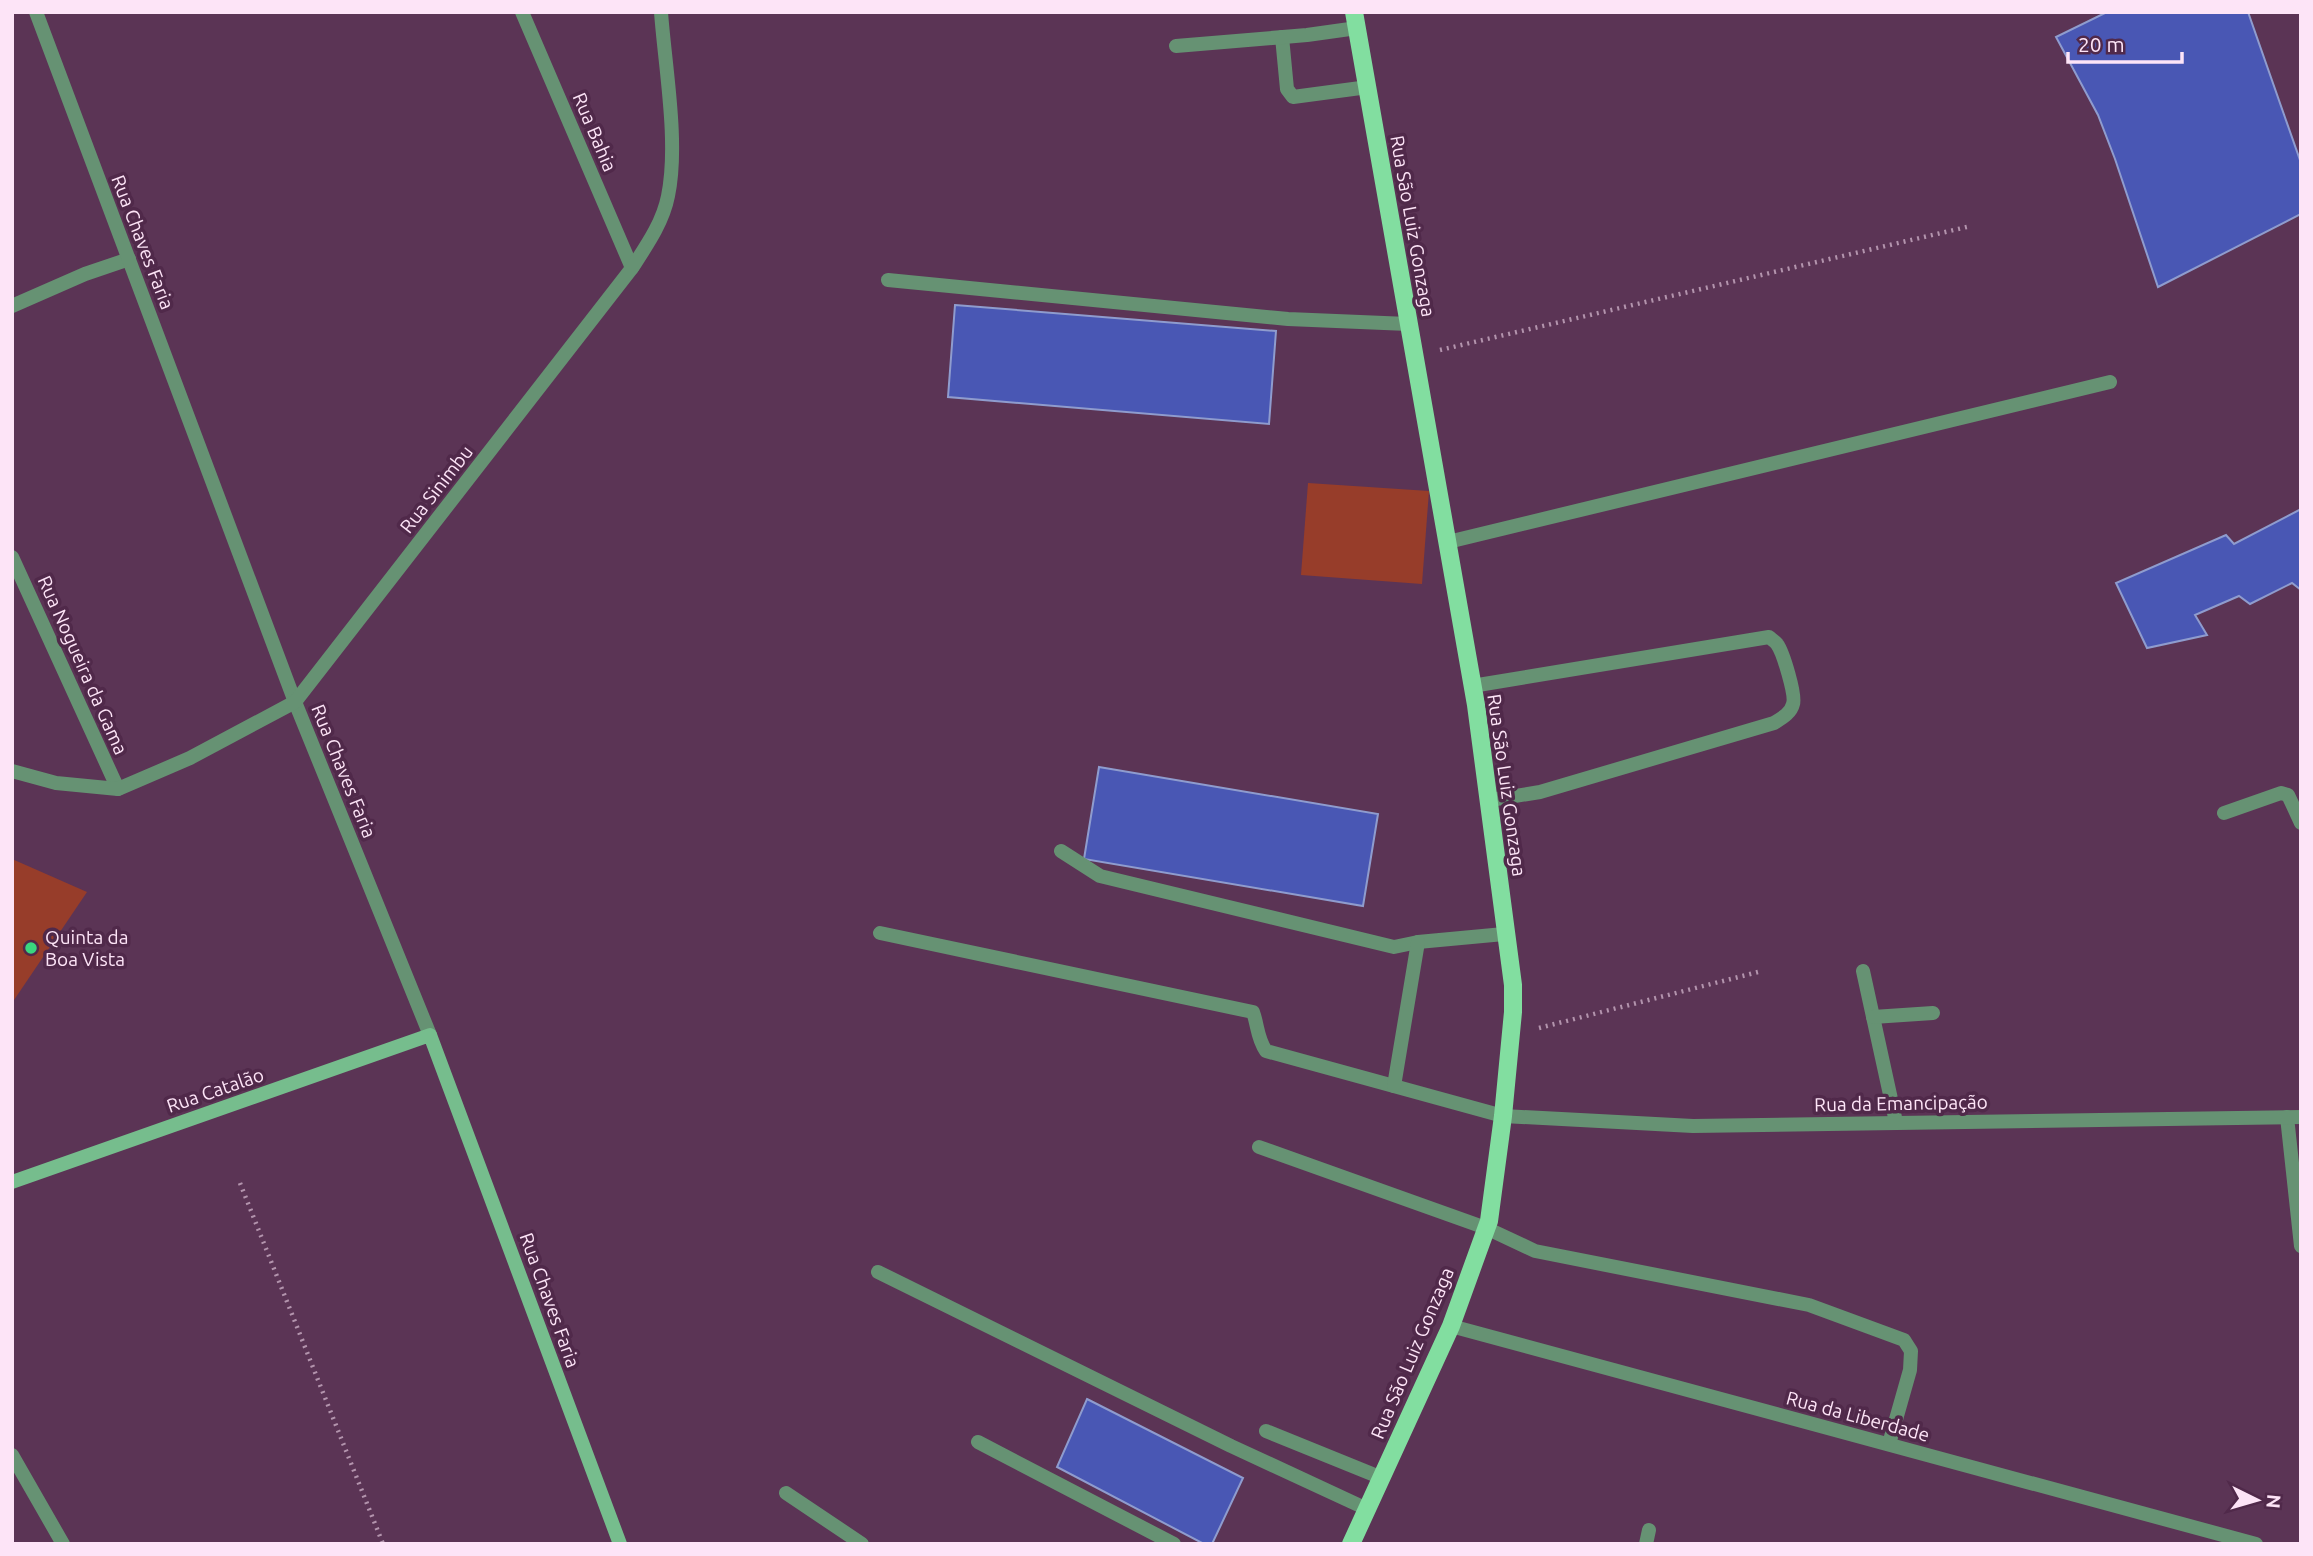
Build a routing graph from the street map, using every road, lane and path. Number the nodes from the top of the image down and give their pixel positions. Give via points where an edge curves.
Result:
1 (36, 12) edge
2 (522, 12) edge
3 (661, 12) edge
4 (1356, 20) edge
5 (1282, 37) junction
6 (1176, 46) dead end
7 (1368, 87) junction
8 (1971, 226) dead end
9 (129, 259) junction
10 (632, 268) junction
11 (888, 280) dead end
12 (12, 306) edge
13 (1408, 324) junction
14 (1415, 354) junction
15 (2110, 382) dead end
16 (1448, 542) junction
17 (12, 556) edge
18 (1472, 686) junction
19 (295, 702) junction
20 (12, 771) edge
21 (118, 789) junction
22 (1490, 800) junction
23 (2224, 813) dead end
24 (2301, 823) edge
25 (1061, 851) dead end
26 (880, 933) dead end
27 (1504, 934) junction
28 (1418, 942) junction
29 (1762, 971) dead end
30 (1863, 971) dead end
31 (1933, 1013) dead end
32 (1873, 1017) junction
33 (1511, 1034) junction
34 (430, 1035) junction
35 (1394, 1086) junction
36 (1503, 1116) junction
37 (2294, 1117) edge
38 (1896, 1122) junction
39 (1259, 1147) dead end
40 (12, 1182) edge
41 (240, 1183) dead end
42 (1486, 1228) junction
43 (2301, 1246) edge
44 (878, 1272) dead end
45 (1451, 1325) junction
46 (1266, 1431) dead end
47 (978, 1442) dead end
48 (1889, 1444) junction
49 (12, 1455) edge
50 (1382, 1478) junction
51 (786, 1493) dead end
52 (1367, 1509) junction
53 (63, 1544) edge
54 (383, 1544) edge
55 (620, 1544) edge
56 (862, 1544) edge
57 (1174, 1544) edge
58 (1351, 1544) edge
59 (2256, 1544) edge

1 - 9 street, Rua Chaves Faria
2 - 10 street, Rua Bahia
3 - 10 street, Rua Sinimbu via 673,149 668,197 655,233
4 - 5 street
4 - 7 main road, Rua São Luiz Gonzaga
5 - 6 street
5 - 7 street via 1287,89 1293,97
7 - 13 main road, Rua São Luiz Gonzaga
8 - 14 path
9 - 12 street
9 - 19 street, Rua Chaves Faria
10 - 19 street, Rua Sinimbu
11 - 13 street via 1288,319
13 - 14 main road, Rua São Luiz Gonzaga
14 - 16 main road, Rua São Luiz Gonzaga
15 - 16 street
16 - 18 main road, Rua São Luiz Gonzaga
17 - 21 street, Rua Nogueira da Gama
18 - 22 main road, Rua São Luiz Gonzaga
18 - 22 street via 1769,637 1781,652 1794,698 1785,717 1774,723 1540,792
19 - 21 street, Rua Sinimbu via 190,758
19 - 34 street, Rua Chaves Faria
20 - 21 street, Rua Sinimbu via 56,783
22 - 27 main road, Rua São Luiz Gonzaga
23 - 24 street via 2281,793 2288,795
25 - 28 street via 1100,876 1394,947
26 - 35 street, Rua da Emancipação via 1253,1012 1266,1051
27 - 28 street
27 - 33 main road, Rua São Luiz Gonzaga via 1513,985
28 - 35 street
29 - 33 path
30 - 32 street
31 - 32 street
32 - 38 street
33 - 36 main road, Rua São Luiz Gonzaga
34 - 40 main road, Rua Catalão
34 - 55 main road, Rua Chaves Faria
35 - 36 street, Rua da Emancipação
36 - 38 street, Rua da Emancipação via 1693,1126
36 - 42 main road, Rua São Luiz Gonzaga
37 - 38 street, Rua da Emancipação
37 - 43 street
39 - 42 street
41 - 54 path
42 - 45 main road, Rua São Luiz Gonzaga
42 - 48 street via 1535,1251 1809,1305 1904,1340 1911,1351 1910,1370
44 - 52 street
45 - 48 street, Rua da Liberdade
45 - 50 main road, Rua São Luiz Gonzaga
46 - 50 street
47 - 57 street
48 - 59 street, Rua da Liberdade
49 - 53 street
50 - 52 main road, Rua São Luiz Gonzaga
51 - 56 street
52 - 58 main road, Rua São Luiz Gonzaga

